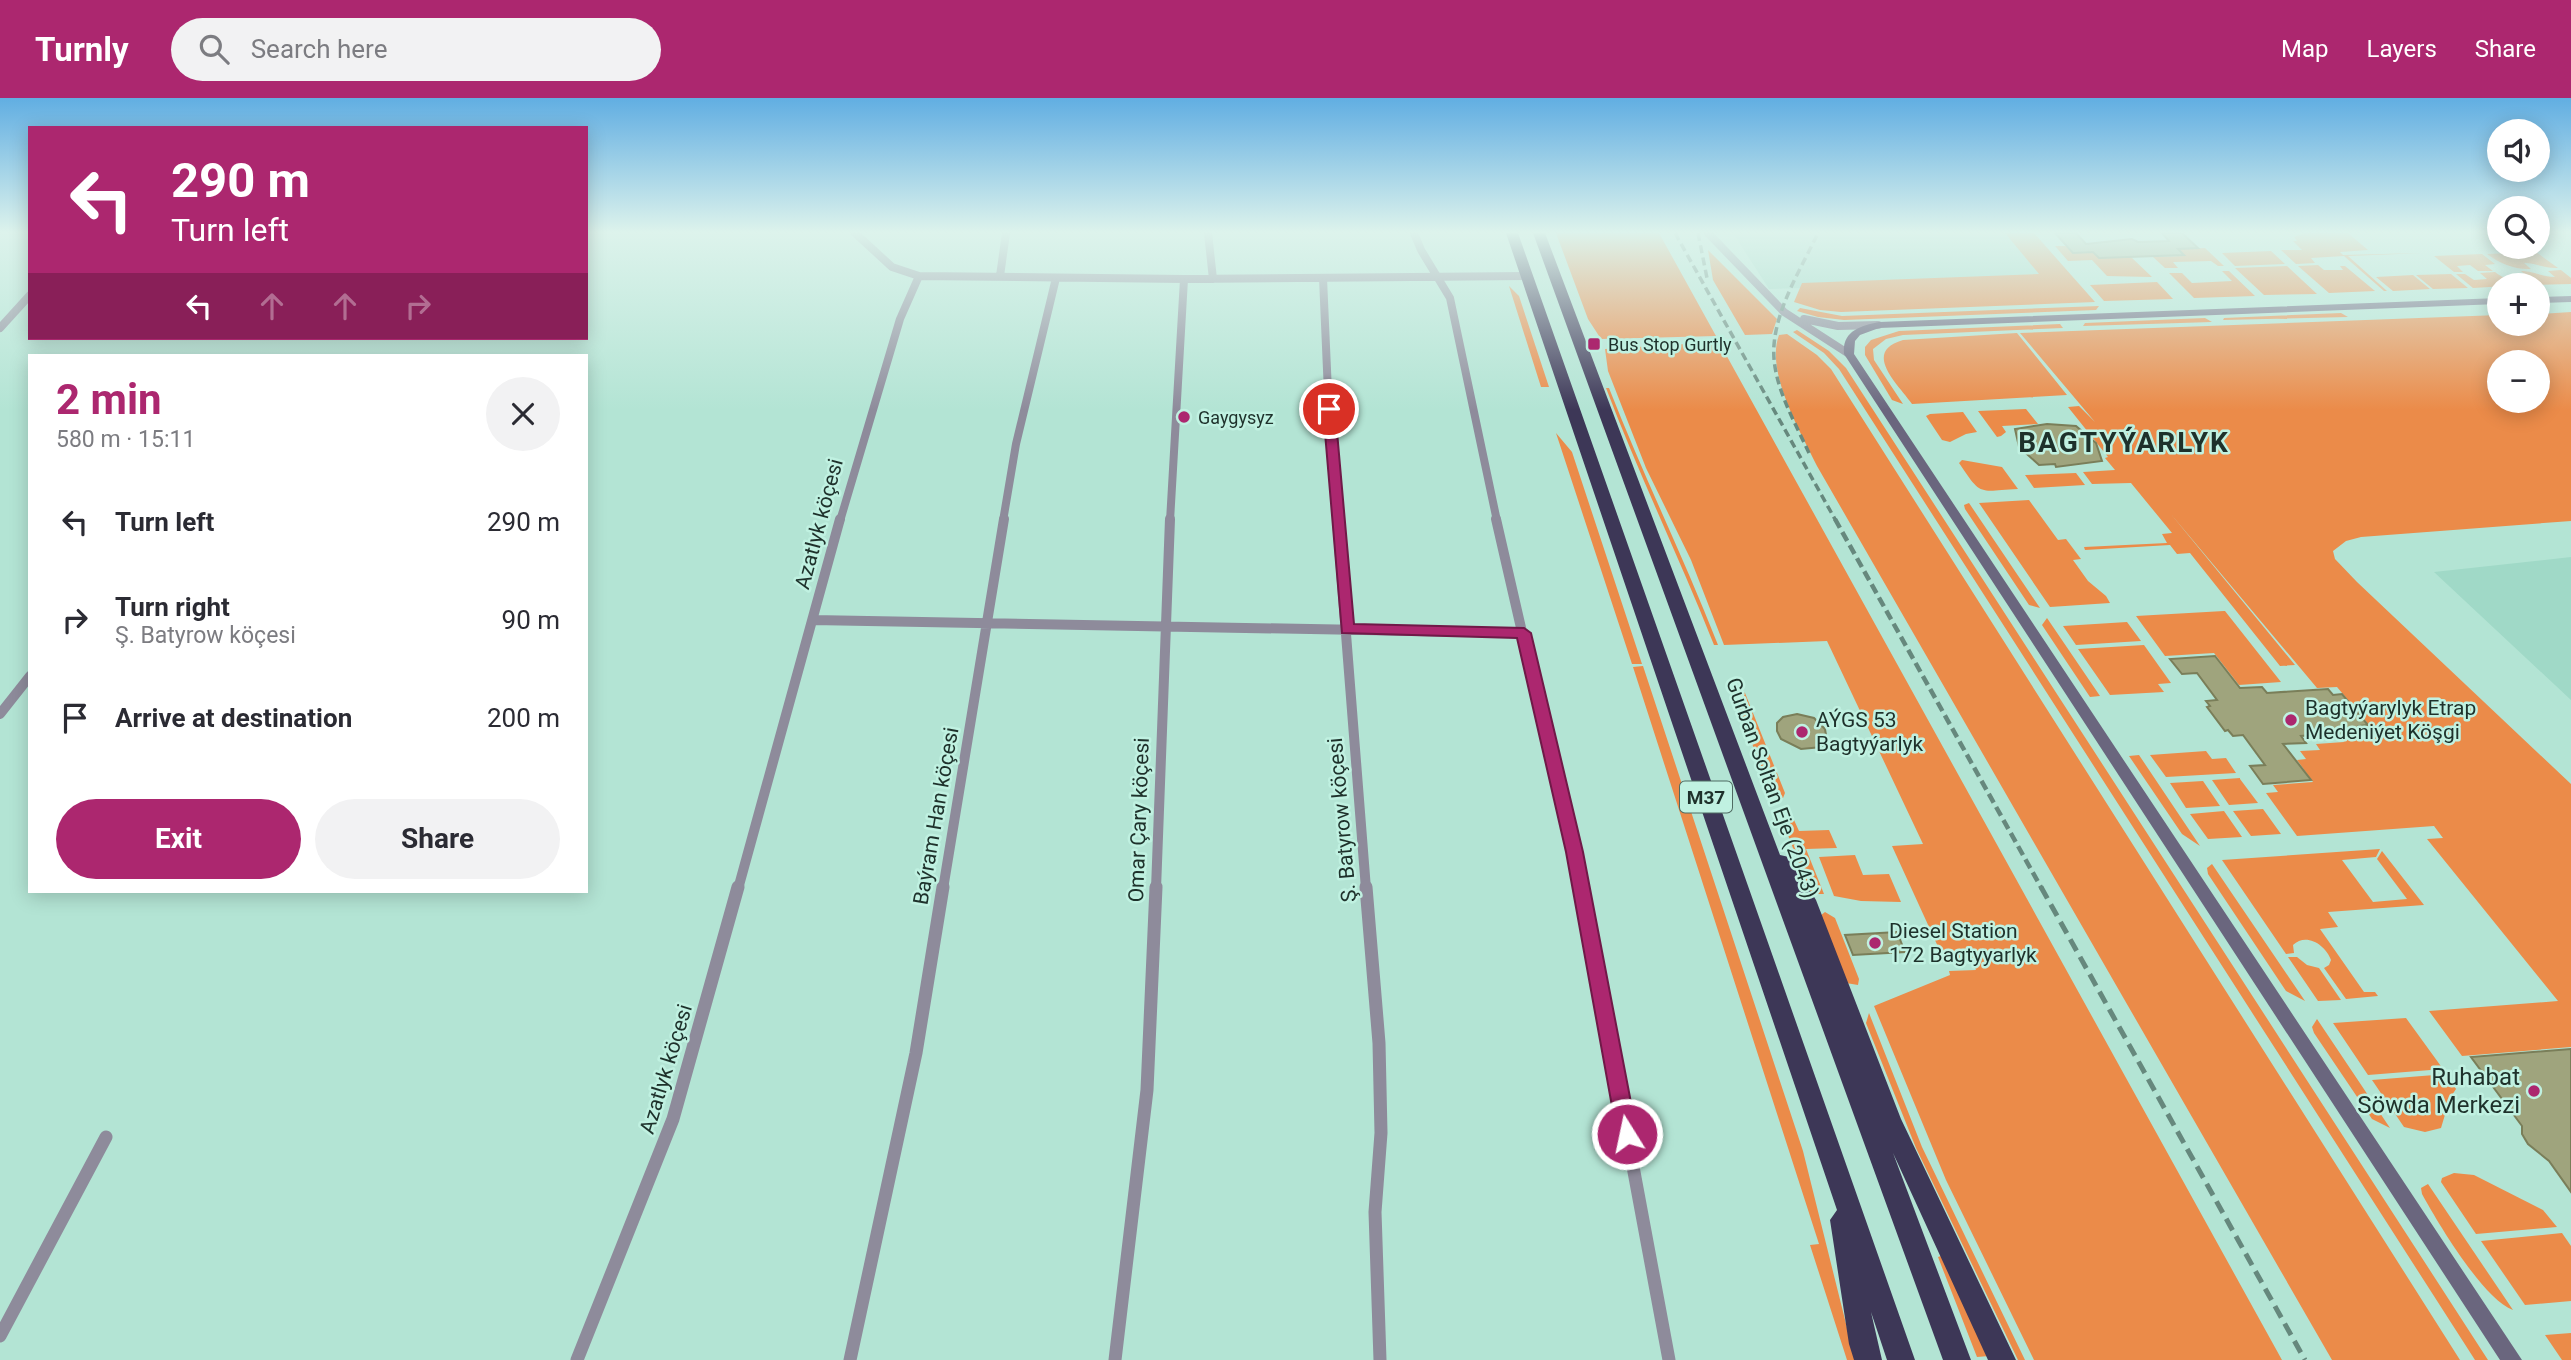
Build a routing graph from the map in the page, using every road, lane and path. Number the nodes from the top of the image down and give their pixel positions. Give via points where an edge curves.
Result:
1 (912, 292) edge
2 (1053, 292) edge
3 (1183, 292) edge
4 (1324, 292) edge
5 (1447, 292) edge
6 (1531, 292) edge
7 (1561, 292) edge
8 (1765, 292) edge
9 (28, 297) edge
10 (2571, 299) edge
11 (2550, 300) edge
12 (2487, 302) edge
13 (1784, 312) junction
14 (1879, 326) junction
15 (0, 328) edge
16 (1849, 354) junction
17 (813, 621) junction
18 (988, 621) junction
19 (1165, 627) junction
20 (1347, 629) junction
21 (1524, 633) junction
22 (28, 679) edge
23 (0, 714) edge
24 (1760, 828) junction
25 (1847, 1008) junction
26 (106, 1138) dead end
27 (1834, 1167) junction
28 (1894, 1189) junction
29 (0, 1336) edge
30 (577, 1360) edge
31 (850, 1360) edge
32 (1115, 1360) edge
33 (1380, 1360) edge
34 (1668, 1360) edge
35 (1868, 1360) edge
36 (1901, 1360) edge
37 (1957, 1360) edge
38 (2003, 1360) edge
39 (2512, 1360) edge

1 - 17 street, Azatlyk köçesi via 859,450
2 - 18 street, Baýram Han köçesi via 1016,444
3 - 19 street, Omar Çary köçesi
4 - 20 street, Ş. Batyrow köçesi via 1331,461
5 - 21 street
6 - 27 highway, M37
7 - 24 highway, Gurban Soltan Eje (2043) / M37
8 - 13 street
9 - 15 street
10 - 11 street
12 - 14 street
13 - 14 street via 1838,326
13 - 16 street
14 - 16 street via 1859,330 1847,346
16 - 39 street
17 - 18 street
17 - 30 street, Azatlyk köçesi via 673,1119
18 - 19 street
18 - 31 street, Baýram Han köçesi via 916,1053
19 - 20 street
19 - 32 street, Omar Çary köçesi via 1150,1050
20 - 21 street
20 - 33 street, Ş. Batyrow köçesi via 1379,1042 1381,1133 1375,1212
21 - 34 street via 1574,852
22 - 23 street
24 - 25 highway via 1805,900
24 - 28 highway, Gurban Soltan Eje (2043) / M37
25 - 28 highway
25 - 38 highway via 1895,1133
26 - 29 street
27 - 35 highway
27 - 36 highway, M37
28 - 37 highway, Gurban Soltan Eje (2043) / M37

